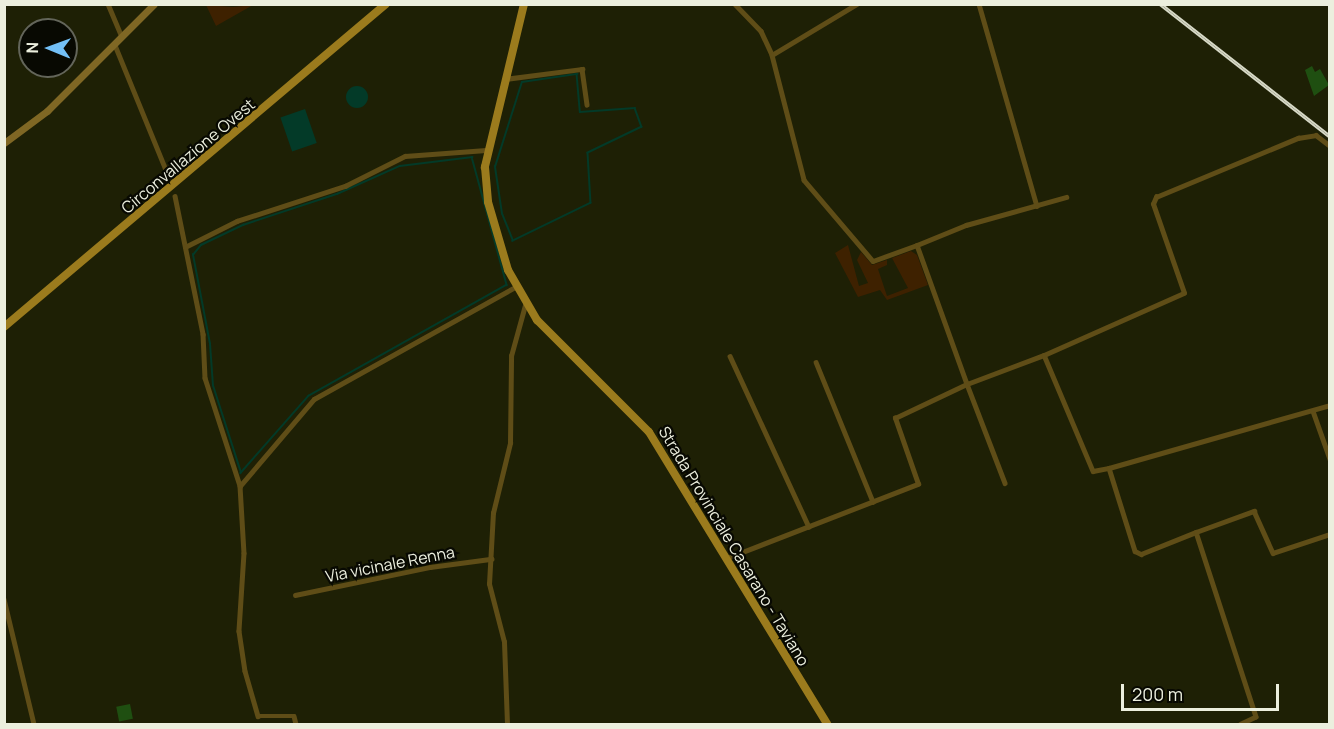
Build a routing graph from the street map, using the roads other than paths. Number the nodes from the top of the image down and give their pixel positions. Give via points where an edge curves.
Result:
1 (108, 4) edge
2 (154, 4) edge
3 (386, 4) edge
4 (524, 4) edge
5 (735, 4) edge
6 (857, 4) edge
7 (979, 4) edge
8 (121, 35) junction
9 (115, 45) junction
10 (772, 55) junction
11 (505, 79) junction
12 (587, 105) dead end
13 (4, 143) edge
14 (1329, 146) edge
15 (486, 150) junction
16 (168, 175) dead end
17 (175, 196) dead end
18 (1066, 197) dead end
19 (1037, 206) junction
20 (917, 245) junction
21 (185, 247) junction
22 (515, 287) junction
23 (525, 305) junction
24 (4, 327) edge
25 (1044, 355) junction
26 (730, 356) dead end
27 (816, 362) dead end
28 (967, 384) junction
29 (1329, 405) edge
30 (1313, 411) junction
31 (1329, 459) edge
32 (1109, 468) junction
33 (1005, 483) dead end
34 (240, 486) junction
35 (873, 502) junction
36 (809, 527) junction
37 (1196, 532) junction
38 (1329, 534) edge
39 (727, 558) junction
40 (491, 559) junction
41 (295, 596) dead end
42 (4, 599) edge
43 (34, 724) edge
44 (296, 724) edge
45 (507, 724) edge
46 (827, 724) edge
47 (1241, 724) edge

1 - 8 street
2 - 8 street
3 - 24 main road, Circonvallazione Ovest
4 - 11 main road, Strada Provinciale Casarano - Taviano
5 - 10 street via 761,31
6 - 10 street
7 - 19 street
8 - 9 street
9 - 13 street via 47,111
9 - 16 street
10 - 20 street via 804,180 873,261
11 - 12 street via 582,69
11 - 15 main road, Strada Provinciale Casarano - Taviano
14 - 25 street via 1316,135 1299,138 1156,197 1154,204 1184,293
15 - 21 street via 417,159 405,156 345,186 237,221
15 - 22 main road, Strada Provinciale Casarano - Taviano via 488,202
17 - 21 street
18 - 19 street
19 - 20 street via 966,225
20 - 28 street
21 - 34 street via 203,334 205,378
22 - 23 main road, Strada Provinciale Casarano - Taviano
22 - 34 street via 314,399
23 - 39 main road, Strada Provinciale Casarano - Taviano via 637,415
23 - 40 street via 512,356 510,443 493,513
25 - 28 street
25 - 32 street via 1093,471
26 - 36 street
27 - 35 street
28 - 33 street
28 - 35 street via 895,417 918,484
29 - 30 street
30 - 31 street
30 - 32 street
32 - 37 street via 1135,551 1141,554
34 - 44 street via 244,553 239,631 245,671 258,716 294,716
35 - 36 street
36 - 39 street
37 - 38 street via 1254,511 1273,554
37 - 47 street via 1256,717
39 - 46 main road, Strada Provinciale Casarano - Taviano
40 - 41 street, Via vicinale Renna via 430,567
40 - 45 street via 489,584 504,642
42 - 43 street

